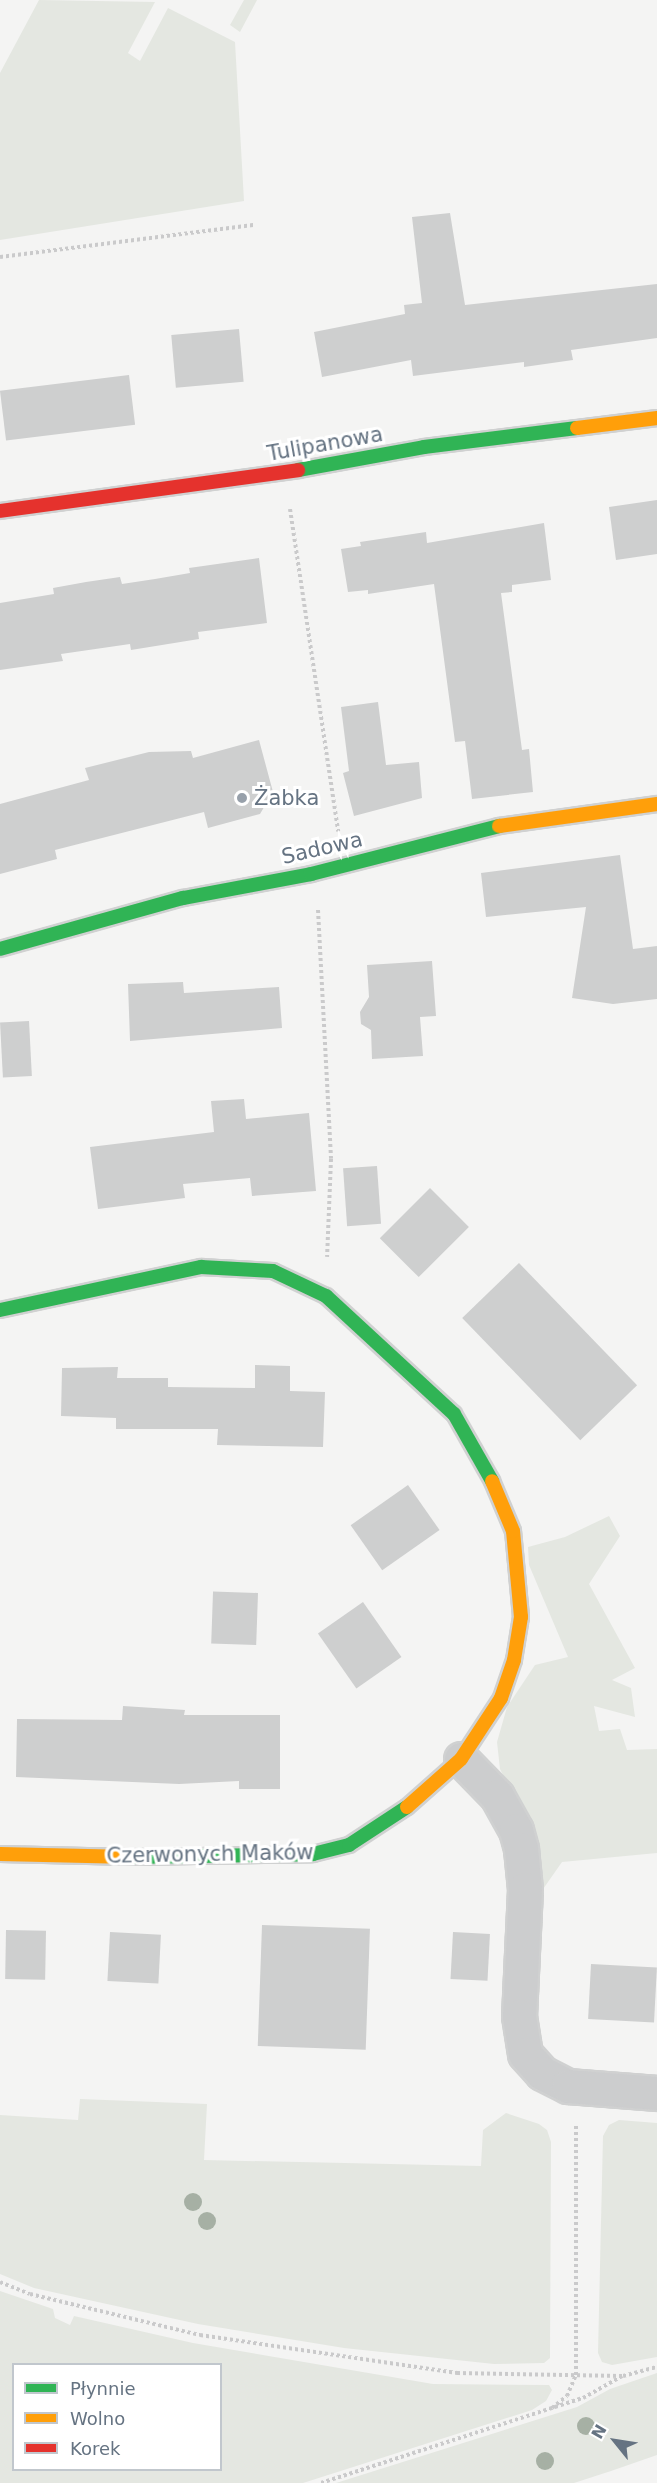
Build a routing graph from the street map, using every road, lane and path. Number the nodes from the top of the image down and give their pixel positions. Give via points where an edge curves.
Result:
1 (255, 225) dead end
2 (0, 257) edge
3 (657, 418) edge
4 (284, 473) junction
5 (0, 512) edge
6 (657, 804) edge
7 (339, 839) dead end
8 (311, 874) junction
9 (0, 949) edge
10 (326, 1296) junction
11 (0, 1310) edge
12 (461, 1759) junction
13 (0, 1854) edge
14 (576, 2087) junction
15 (657, 2093) edge
16 (0, 2282) edge
17 (657, 2367) edge
18 (576, 2375) junction
19 (623, 2376) junction
20 (552, 2408) junction
21 (321, 2483) edge

1 - 2 path
3 - 4 street, Tulipanowa via 424,447
4 - 5 street, Tulipanowa
4 - 7 path
6 - 8 street, Sadowa via 508,824
8 - 9 street, Sadowa via 183,898
8 - 10 path via 317,895 331,1159
10 - 11 street, Czerwonych Maków via 273,1271 201,1268 70,1292
10 - 12 street, Czerwonych Maków via 454,1414 483,1460 513,1531 521,1617 514,1660 501,1698
12 - 13 street, Czerwonych Maków via 440,1782 380,1827 349,1845 313,1854 182,1858
12 - 14 street via 497,1796 516,1830 521,1848 525,1889 519,2016 525,2054 542,2073
14 - 15 street
14 - 18 path
16 - 18 path via 30,2294 200,2335 457,2373
17 - 19 path
18 - 19 path
18 - 20 path via 567,2396
19 - 20 path via 606,2388
20 - 21 path

